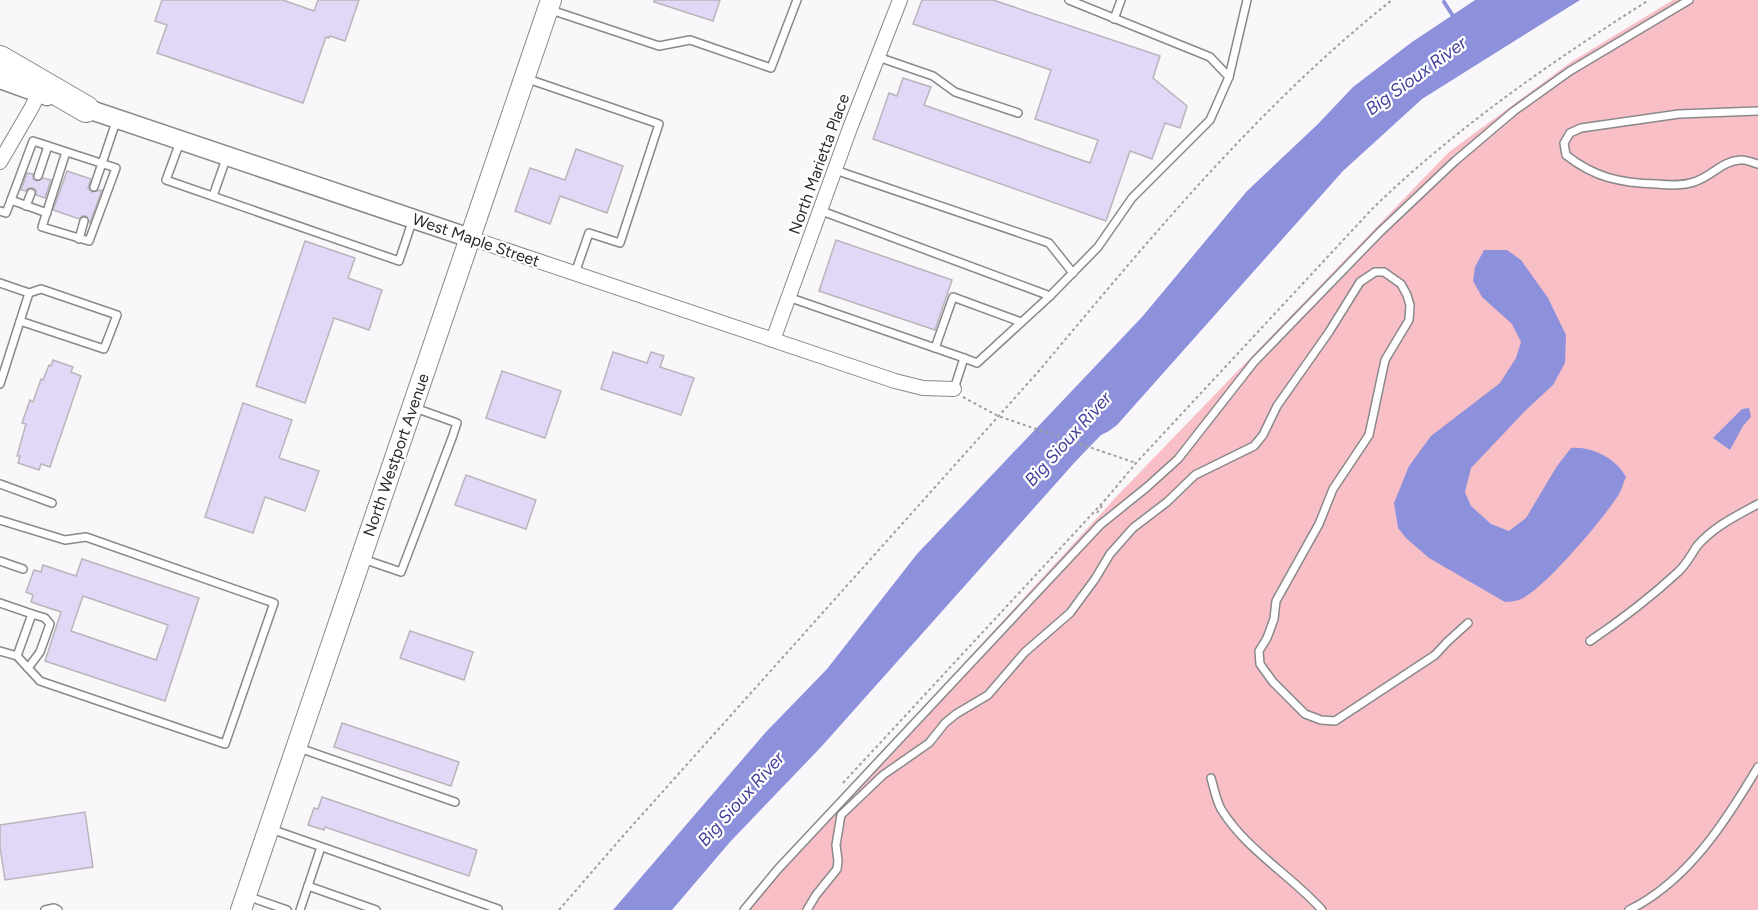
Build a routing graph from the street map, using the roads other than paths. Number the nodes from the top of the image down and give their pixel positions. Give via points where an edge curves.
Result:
1 (797, 0) edge
2 (900, 0) edge
3 (1069, 0) edge
4 (1121, 0) edge
5 (1247, 0) edge
6 (1689, 0) edge
7 (550, 5) edge
8 (1114, 18) junction
9 (878, 57) junction
10 (0, 59) edge
11 (1229, 77) junction
12 (525, 78) junction
13 (0, 79) edge
14 (41, 88) junction
15 (86, 109) joint
16 (1758, 111) edge
17 (1018, 113) dead end
18 (117, 119) junction
19 (180, 141) junction
20 (48, 146) junction
21 (66, 152) junction
22 (227, 156) junction
23 (0, 162) edge
24 (102, 162) junction
25 (1758, 164) edge
26 (834, 170) junction
27 (38, 176) dead end
28 (94, 188) dead end
29 (31, 193) dead end
30 (213, 196) junction
31 (11, 200) junction
32 (26, 206) junction
33 (819, 210) junction
34 (0, 211) edge
35 (47, 213) junction
36 (413, 219) junction
37 (84, 221) dead end
38 (470, 238) junction
39 (79, 239) junction
40 (575, 273) junction
41 (1073, 273) junction
42 (0, 283) edge
43 (29, 293) junction
44 (1050, 296) junction
45 (788, 297) junction
46 (20, 321) junction
47 (1021, 322) junction
48 (773, 340) junction
49 (935, 348) junction
50 (964, 358) junction
51 (0, 384) edge
52 (954, 389) joint
53 (412, 407) junction
54 (0, 484) edge
55 (52, 503) dead end
56 (1758, 504) edge
57 (0, 520) edge
58 (361, 558) junction
59 (0, 561) edge
60 (23, 568) dead end
61 (0, 603) edge
62 (32, 614) junction
63 (1468, 623) dead end
64 (1590, 641) dead end
65 (0, 651) edge
66 (17, 656) junction
67 (28, 668) junction
68 (296, 747) junction
69 (1758, 767) edge
70 (1211, 778) dead end
71 (455, 802) dead end
72 (268, 828) junction
73 (321, 847) junction
74 (308, 886) junction
75 (243, 903) edge
76 (498, 909) edge
77 (45, 910) edge
78 (58, 910) edge
79 (287, 910) edge
80 (300, 910) edge
81 (376, 910) edge
82 (744, 910) edge
83 (807, 910) edge
84 (1322, 910) edge
85 (1629, 910) edge

1 - 7 lane via 771,68 690,40 659,46
2 - 9 street, North Marietta Place
3 - 8 lane
4 - 8 lane
5 - 11 lane
6 - 82 lane via 1570,71 1514,111 1380,232 1254,362 1179,459 1100,525
7 - 12 main road, North Westport Avenue
8 - 11 lane via 1210,57
9 - 17 lane via 933,76 955,92
9 - 26 street, North Marietta Place
10 - 14 highway
11 - 41 lane via 1210,120 1132,198 1098,247
12 - 38 main road, North Westport Avenue
12 - 40 lane via 659,124 620,243 589,233
13 - 14 street
14 - 15 highway
14 - 23 street
15 - 18 street, West Maple Street
16 - 25 lane via 1679,114 1591,126 1570,133 1564,142 1566,155 1582,167 1629,183 1693,183 1724,164 1740,160
18 - 19 street, West Maple Street
18 - 24 lane
19 - 22 street, West Maple Street
19 - 30 lane via 166,180
20 - 21 lane
20 - 27 lane
20 - 31 lane via 33,141
21 - 24 lane
21 - 35 lane
22 - 30 lane
22 - 36 street, West Maple Street
24 - 28 lane
24 - 39 lane via 116,168 89,241
26 - 33 street, North Marietta Place
26 - 41 lane via 1049,243
29 - 32 lane
30 - 36 lane via 399,261
31 - 32 lane
31 - 34 lane via 6,213
32 - 35 lane
33 - 44 lane
33 - 45 street, North Marietta Place
35 - 39 lane via 42,227
36 - 38 street, West Maple Street
37 - 39 lane
38 - 40 street, West Maple Street
38 - 53 main road, North Westport Avenue
40 - 48 street, West Maple Street
41 - 44 lane
42 - 43 lane
43 - 46 lane
43 - 46 lane via 41,290 117,315 104,349
44 - 47 lane
45 - 48 street, North Marietta Place
45 - 49 lane
46 - 51 lane
47 - 49 lane via 953,297
47 - 50 lane via 977,363
48 - 52 street, West Maple Street via 911,386
49 - 50 lane
50 - 52 lane
53 - 58 main road, North Westport Avenue
53 - 58 lane via 457,423 401,572
54 - 55 lane
56 - 64 lane via 1713,530 1680,570 1643,604
57 - 67 lane via 65,540 86,537 274,603 225,744 40,681
58 - 68 main road, North Westport Avenue
59 - 60 lane
61 - 62 lane
62 - 66 lane
62 - 67 lane via 50,624 40,652
63 - 83 lane via 1435,656 1335,722 1305,714 1260,664 1259,651 1274,619 1276,601 1334,489 1369,435 1385,360 1409,320 1410,305 1401,284 1384,272 1375,272 1360,282 1254,446 1196,475 1133,528 1070,613 1025,652 988,695 956,714 929,743 883,775 841,815 837,869
65 - 66 lane
66 - 67 lane
68 - 71 lane
68 - 72 main road, North Westport Avenue
69 - 85 lane via 1722,824 1676,877
70 - 84 lane via 1220,807 1244,838
72 - 73 lane
72 - 75 main road, North Westport Avenue
73 - 74 lane
73 - 76 lane
74 - 80 lane
74 - 81 lane
75 - 79 lane
77 - 78 lane

